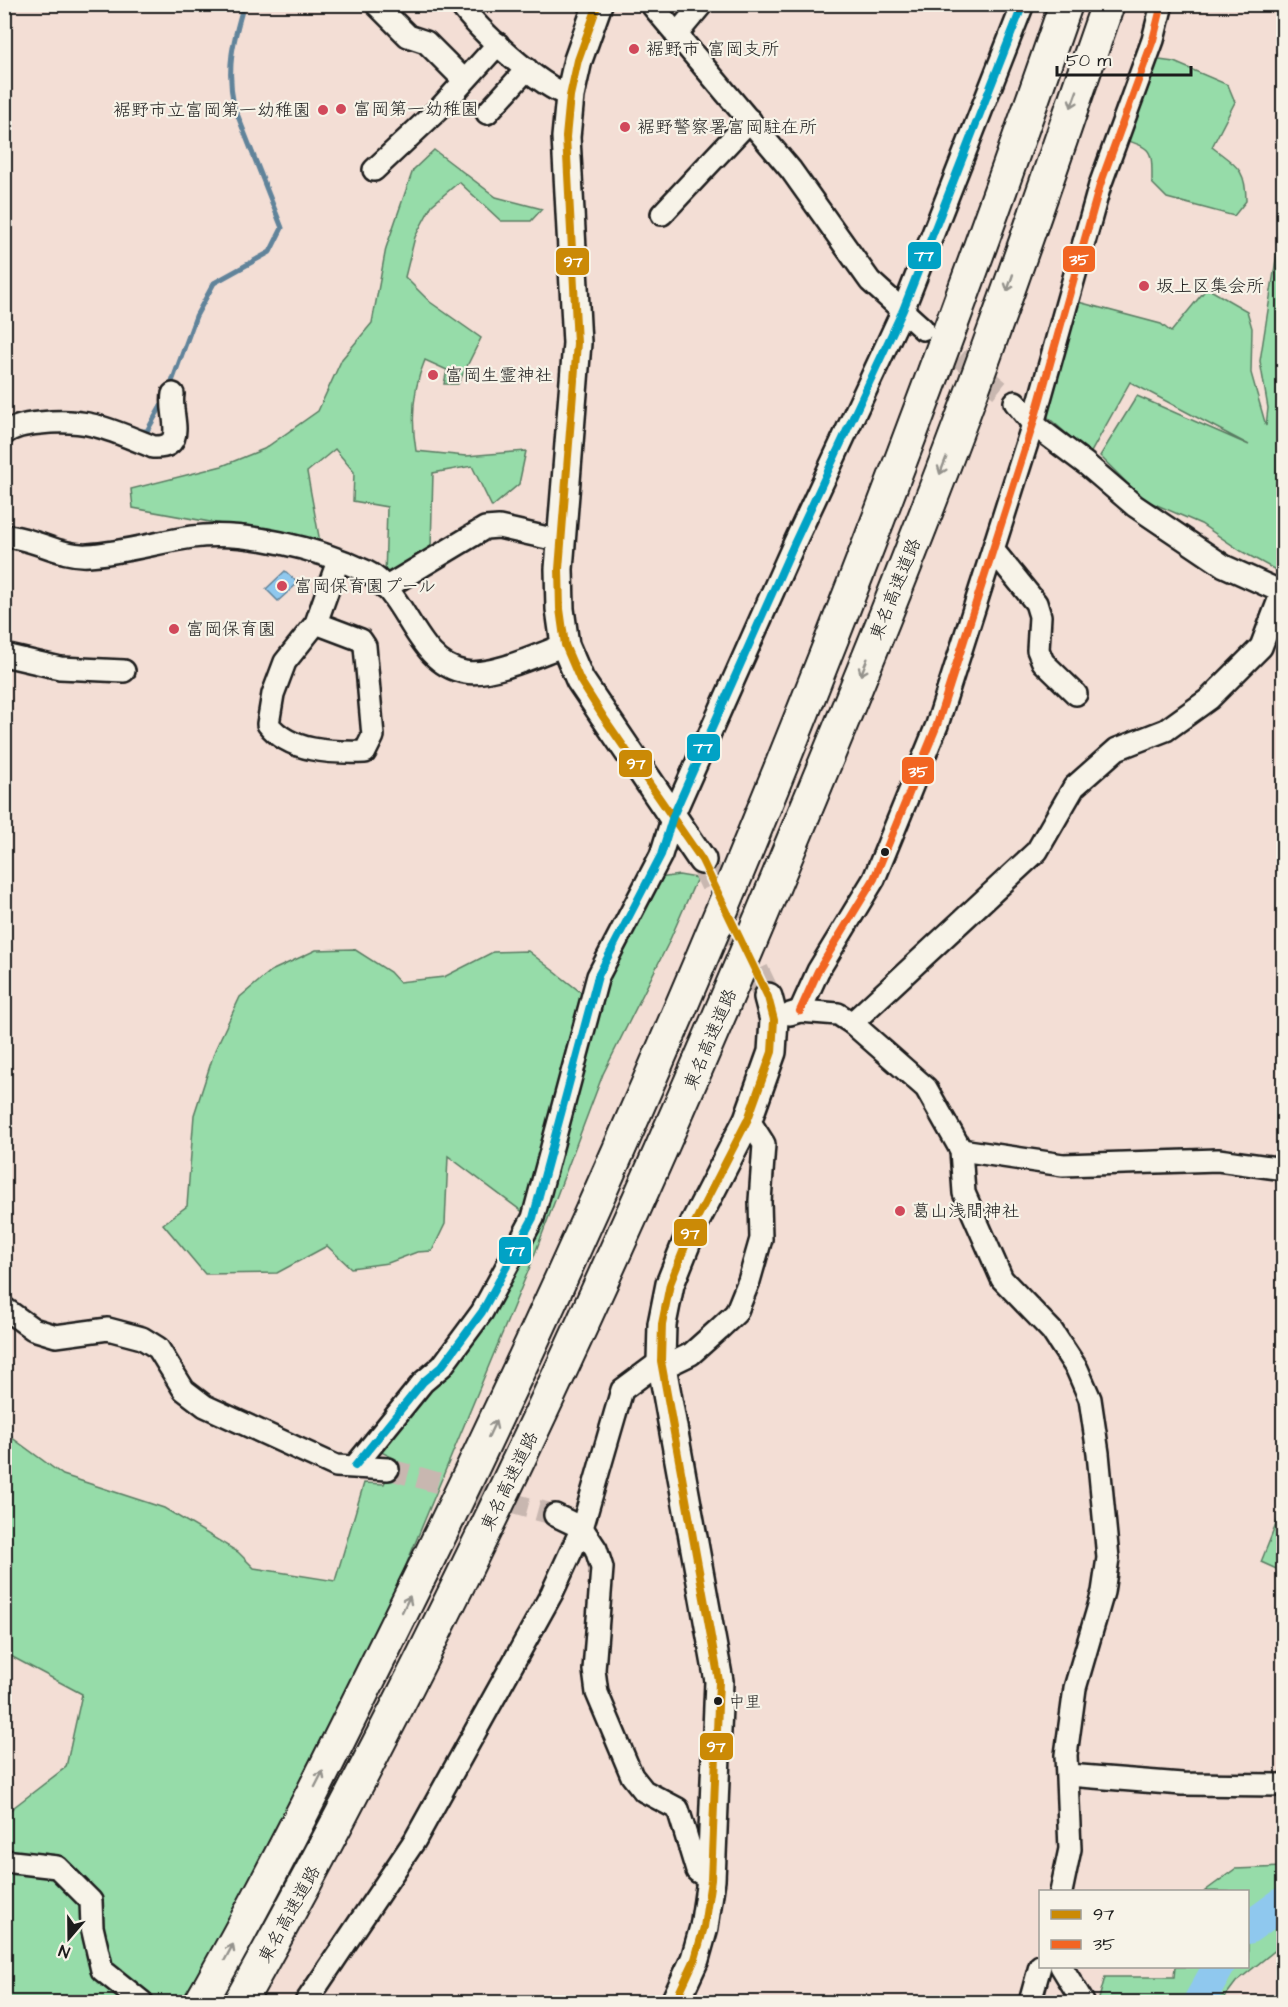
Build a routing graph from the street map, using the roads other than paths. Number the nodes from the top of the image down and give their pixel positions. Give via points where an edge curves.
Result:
1 (376, 4) edge
2 (460, 4) edge
3 (598, 4) edge
4 (651, 4) edge
5 (702, 4) edge
6 (1023, 4) edge
7 (1066, 4) edge
8 (1108, 4) edge
9 (1162, 4) edge
10 (676, 35) junction
11 (498, 44) junction
12 (527, 69) junction
13 (464, 80) junction
14 (570, 96) junction
15 (487, 113) dead end
16 (750, 120) junction
17 (374, 170) dead end
18 (662, 214) dead end
19 (903, 310) junction
20 (923, 329) tunnel mouth
21 (173, 394) dead end
22 (1015, 402) tunnel mouth
23 (1033, 424) junction
24 (4, 434) edge
25 (4, 536) edge
26 (561, 541) junction
27 (994, 551) junction
28 (338, 561) junction
29 (385, 588) junction
30 (1283, 592) edge
31 (316, 623) junction
32 (566, 645) junction
33 (4, 655) edge
34 (124, 671) dead end
35 (1076, 694) dead end
36 (673, 816) junction
37 (702, 860) tunnel mouth
38 (771, 1008) joint
39 (800, 1011) junction
40 (852, 1023) junction
41 (748, 1119) junction
42 (961, 1150) junction
43 (1284, 1170) edge
44 (4, 1308) edge
45 (662, 1364) junction
46 (355, 1466) junction
47 (388, 1469) tunnel mouth
48 (555, 1515) tunnel mouth
49 (582, 1528) junction
50 (1068, 1775) junction
51 (1284, 1785) edge
52 (4, 1861) edge
53 (711, 1880) junction
54 (1061, 1890) edge
55 (1040, 1968) edge
56 (1062, 1968) edge
57 (142, 2002) edge
58 (201, 2002) edge
59 (240, 2002) edge
60 (306, 2002) edge
61 (675, 2002) edge
62 (1030, 2002) edge
63 (1083, 2002) edge

1 - 13 street via 408,36 426,42
2 - 11 street
3 - 14 main road
4 - 10 street
5 - 10 street
6 - 19 street
58 -> 7 highway, 東名高速道路 via 340,1738 491,1430 712,933 885,506 978,259
8 -> 59 highway, 東名高速道路 via 992,336 912,549 690,1087 566,1364 458,1584 359,1785
9 - 23 street via 1100,185
10 - 16 street
11 - 12 street
11 - 13 street
12 - 14 street via 555,91
12 - 15 street
13 - 17 street
14 - 26 main road via 566,137 577,343
16 - 18 street
16 - 19 street via 870,281
19 - 20 street
19 - 36 street
21 - 24 street via 176,433 162,447 153,447 97,424 66,420 30,424
22 - 23 street
23 - 27 street
23 - 30 street via 1135,506 1224,566
25 - 28 street via 88,555 216,536 260,540
26 - 29 street via 499,527 485,528
26 - 32 main road via 560,609
27 - 35 street via 1036,603 1040,616 1038,650 1044,662
27 - 39 street via 937,725 874,879 818,971
28 - 29 street via 367,572
28 - 31 street
29 - 32 street via 437,661 454,669 467,673 491,670
30 - 40 street via 1261,647 1209,699 1166,730 1118,749 1074,787 1037,851
31 - 31 street via 285,662 273,694 268,724 278,737 328,753 365,752 373,736 365,646 362,640
32 - 36 main road via 586,690
33 - 34 street via 60,668
36 - 37 main road
36 - 46 street via 661,855 598,976 533,1218 482,1312 442,1366 423,1382
38 - 39 street
38 - 41 main road via 772,1052
39 - 40 street via 838,1014
40 - 42 street via 926,1088
41 - 45 main road via 694,1224 670,1284 662,1324
41 - 45 street via 764,1144 761,1239 749,1281 736,1313 691,1354
42 - 43 street via 1063,1165 1218,1160
42 - 50 street via 964,1193 1002,1278 1052,1331 1077,1369 1090,1399 1108,1558 1103,1592 1075,1688 1066,1755
44 - 46 street via 33,1329 56,1336 108,1329 142,1338 158,1348 184,1390 205,1406 336,1466
45 - 49 street via 622,1390
45 - 53 main road via 718,1681
46 - 47 street
48 - 49 street
49 - 53 street via 596,1549 602,1568 595,1644 597,1693 632,1776 644,1791 678,1809 697,1871
49 - 60 street via 552,1593 415,1840
50 - 51 street via 1182,1784
50 - 54 street via 1070,1850
52 - 57 street via 57,1867 91,1901 92,1927 102,1970
53 - 61 main road via 695,1959
55 - 62 street
56 - 63 street

